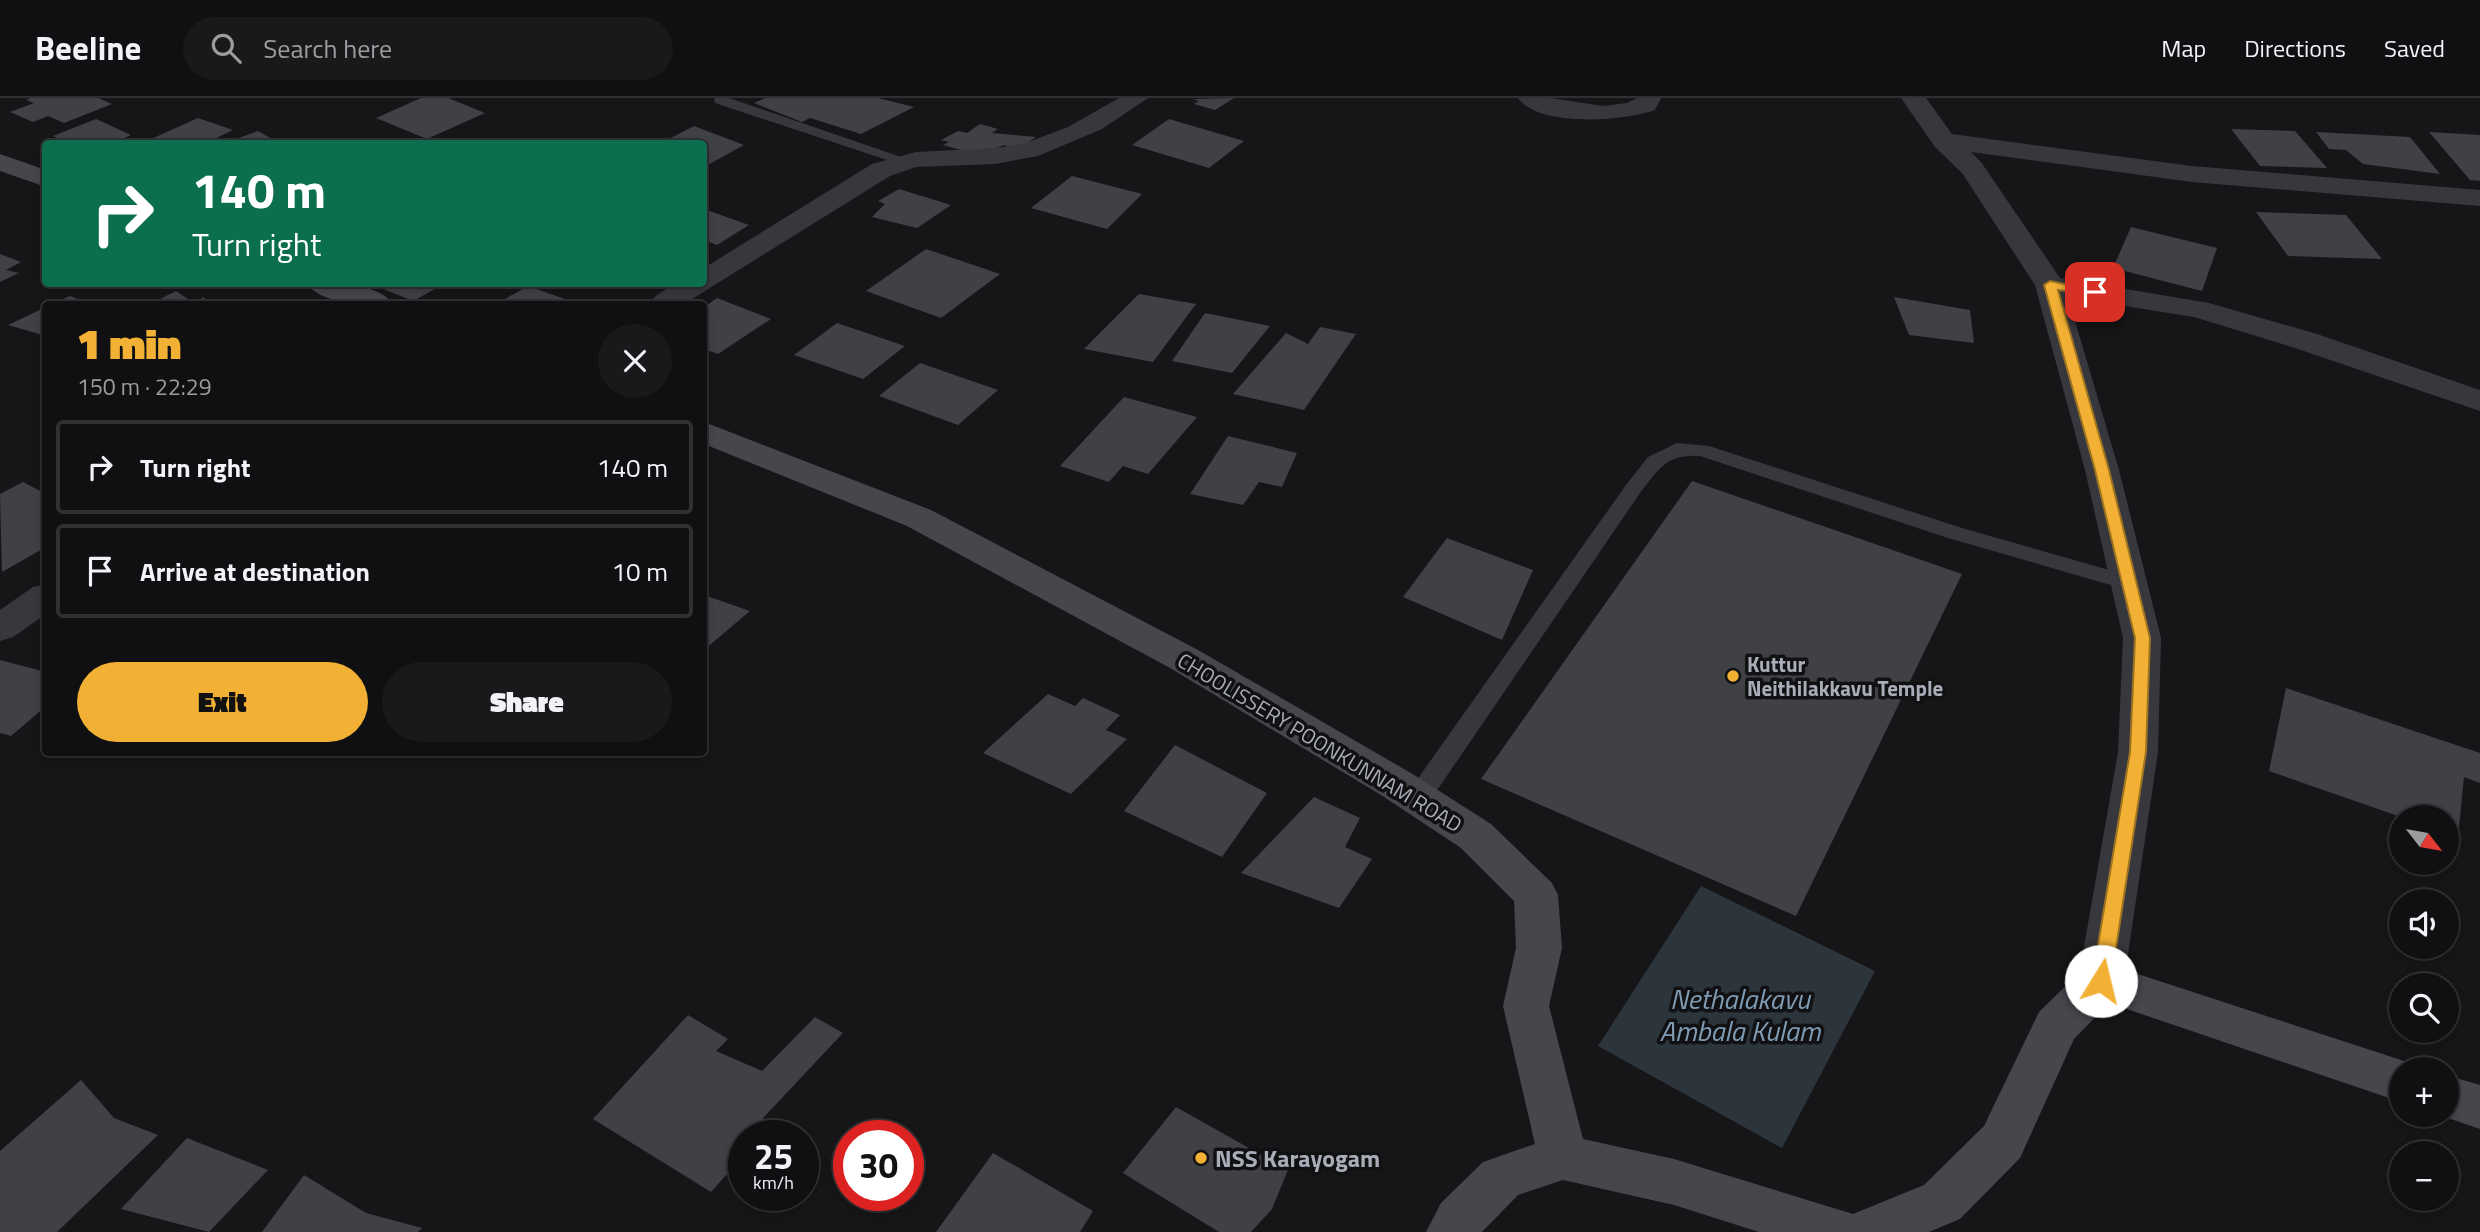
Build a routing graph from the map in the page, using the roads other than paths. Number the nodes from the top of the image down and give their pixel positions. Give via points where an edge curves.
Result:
1 (1136, 98) edge
2 (1530, 98) edge
3 (1648, 98) edge
4 (1913, 98) edge
5 (720, 100) edge
6 (1944, 141) junction
7 (902, 160) junction
8 (0, 162) edge
9 (42, 178) edge
10 (2480, 198) edge
11 (707, 278) edge
12 (2050, 285) junction
13 (330, 287) edge
14 (692, 287) edge
15 (369, 301) edge
16 (669, 301) edge
17 (2480, 401) edge
18 (707, 433) edge
19 (2129, 583) junction
20 (42, 599) edge
21 (0, 628) edge
22 (1418, 798) junction
23 (2101, 981) junction
24 (2389, 1077) edge
25 (2459, 1100) edge
26 (2480, 1107) edge
27 (1563, 1157) junction
28 (1452, 1232) edge
29 (1836, 1232) edge
30 (1871, 1232) edge

1 - 7 street via 1041,148 979,158
2 - 3 street via 1578,111 1612,113 1636,110 1646,105
4 - 6 street
5 - 7 lane
6 - 10 street via 2192,174
6 - 12 street via 1972,168
7 - 11 street
8 - 9 street
12 - 17 street via 2198,309
12 - 19 street
13 - 15 street
14 - 16 street
18 - 22 street, CHOOLISSERY POONKUNNAM ROAD via 919,518 1184,659
19 - 22 lane via 1955,534 1743,461 1677,449 1655,461 1633,489
19 - 23 street via 2143,638 2138,752
20 - 21 street
22 - 27 street, CHOOLISSERY POONKUNNAM ROAD via 1476,836 1536,895 1539,948 1526,1006
23 - 24 street
23 - 30 street via 2056,1026 2002,1142 1942,1202
25 - 26 street
27 - 28 street via 1501,1178
27 - 29 street via 1674,1182

